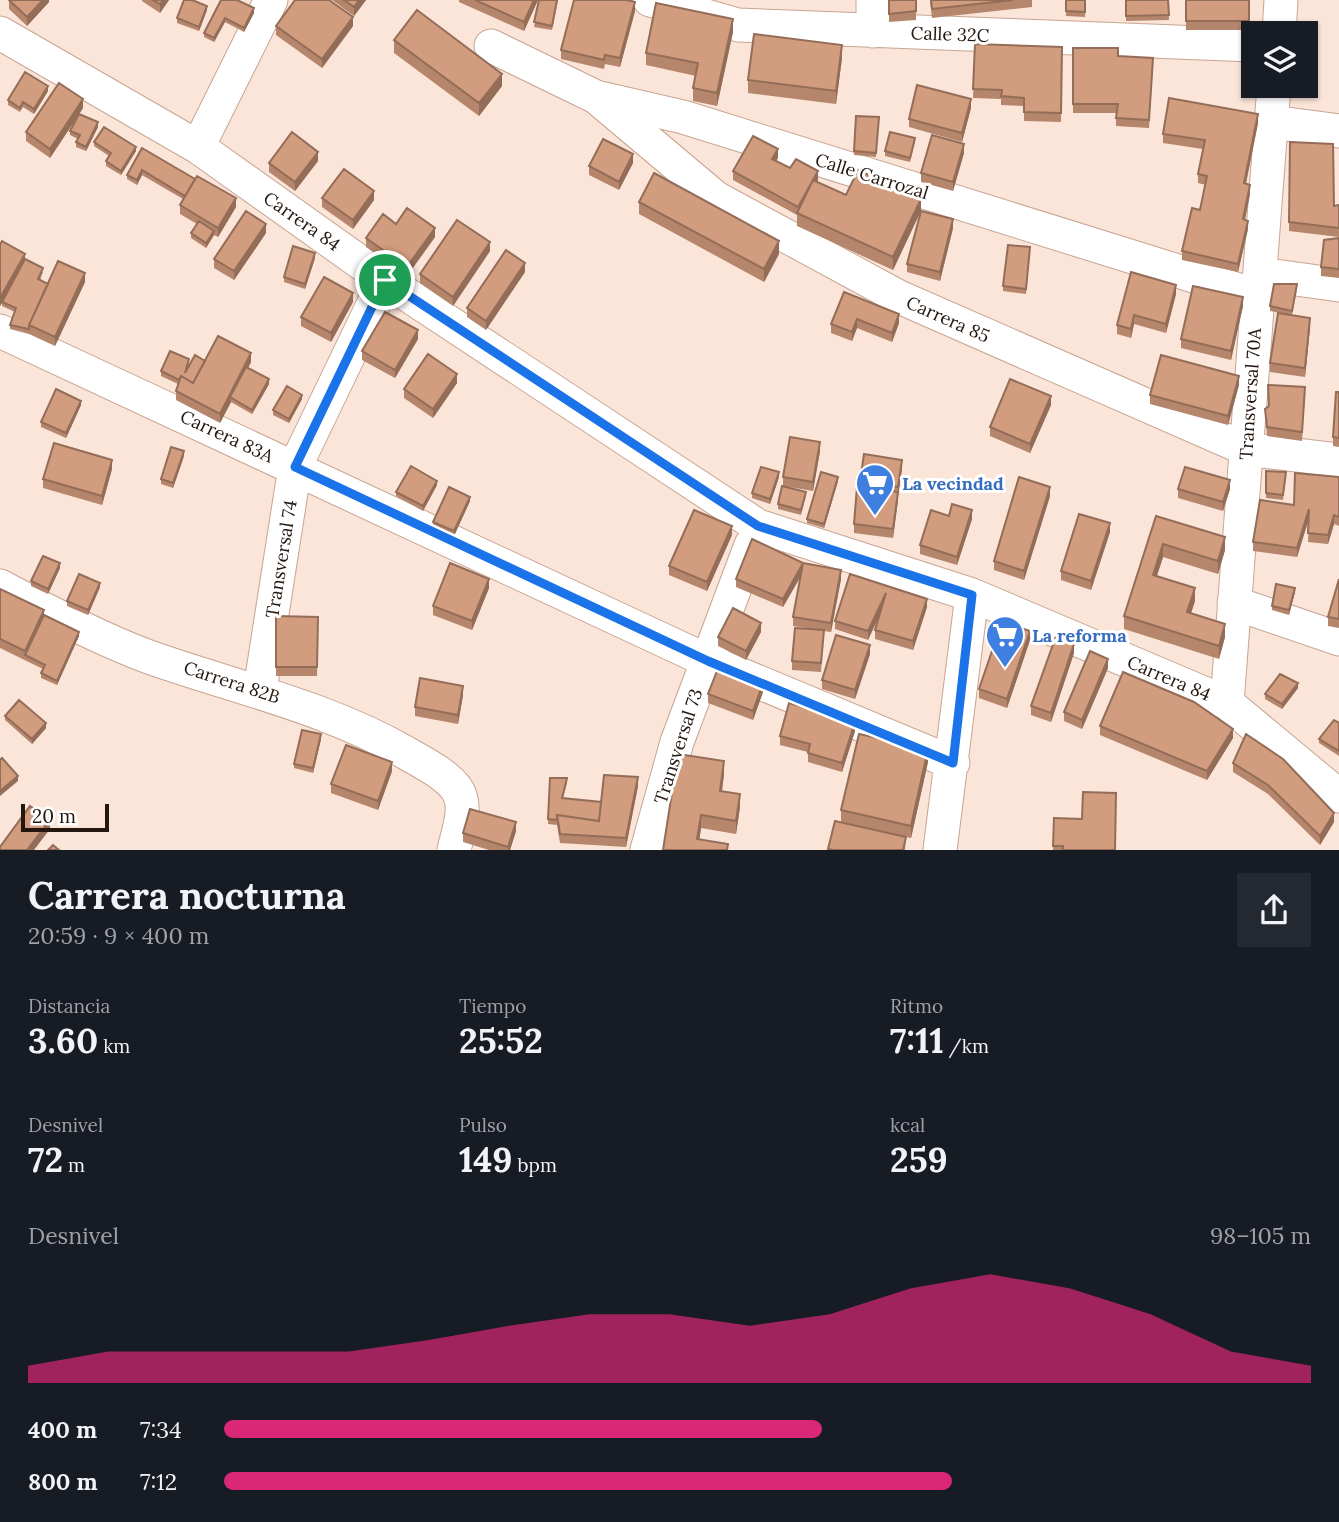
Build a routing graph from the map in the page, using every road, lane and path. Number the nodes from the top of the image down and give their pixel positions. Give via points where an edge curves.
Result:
1 (271, 0) edge
2 (650, 0) edge
3 (1281, 0) edge
4 (873, 15) edge
5 (1280, 21) edge
6 (0, 33) edge
7 (1241, 44) edge
8 (491, 46) dead end
9 (596, 97) junction
10 (1274, 98) edge
11 (1272, 122) junction
12 (1339, 131) edge
13 (198, 147) junction
14 (385, 280) junction
15 (1259, 285) junction
16 (1339, 285) edge
17 (0, 331) edge
18 (1246, 449) junction
19 (1339, 460) edge
20 (295, 467) junction
21 (758, 526) junction
22 (0, 586) edge
23 (972, 595) junction
24 (1234, 603) junction
25 (1339, 639) edge
26 (708, 661) junction
27 (260, 690) junction
28 (1227, 703) junction
29 (953, 763) junction
30 (1339, 796) edge
31 (454, 850) edge
32 (647, 850) edge
33 (940, 850) edge

1 - 13 street
2 - 4 street, Calle 32C via 737,25
3 - 5 street
4 - 7 street, Calle 32C
6 - 13 street, Carrera 84
8 - 9 street, Calle Carrozal
9 - 15 street, Calle Carrozal via 683,117
9 - 18 street, Carrera 85 via 716,198 897,296
10 - 11 street, Transversal 70A
11 - 12 street
11 - 15 street, Transversal 70A
13 - 14 street, Carrera 84
14 - 20 street, Transversal 74
14 - 21 street, Carrera 84
15 - 16 street, Calle Carrozal
15 - 18 street, Transversal 70A
17 - 20 street, Carrera 83A
18 - 19 street, Carrera 85
18 - 24 street, Transversal 70A
20 - 26 street, Carrera 83A
20 - 27 street, Transversal 74
21 - 23 street, Carrera 84
21 - 26 street, Transversal 73
22 - 27 street, Carrera 82B via 149,656
23 - 28 street, Carrera 84
23 - 29 street
24 - 25 street
24 - 28 street, Transversal 70A
26 - 29 street, Carrera 83A
26 - 32 street, Transversal 73 via 677,742
27 - 31 street, Carrera 82B via 366,730 440,773 457,790 463,808
28 - 30 street, Carrera 84
29 - 33 street

